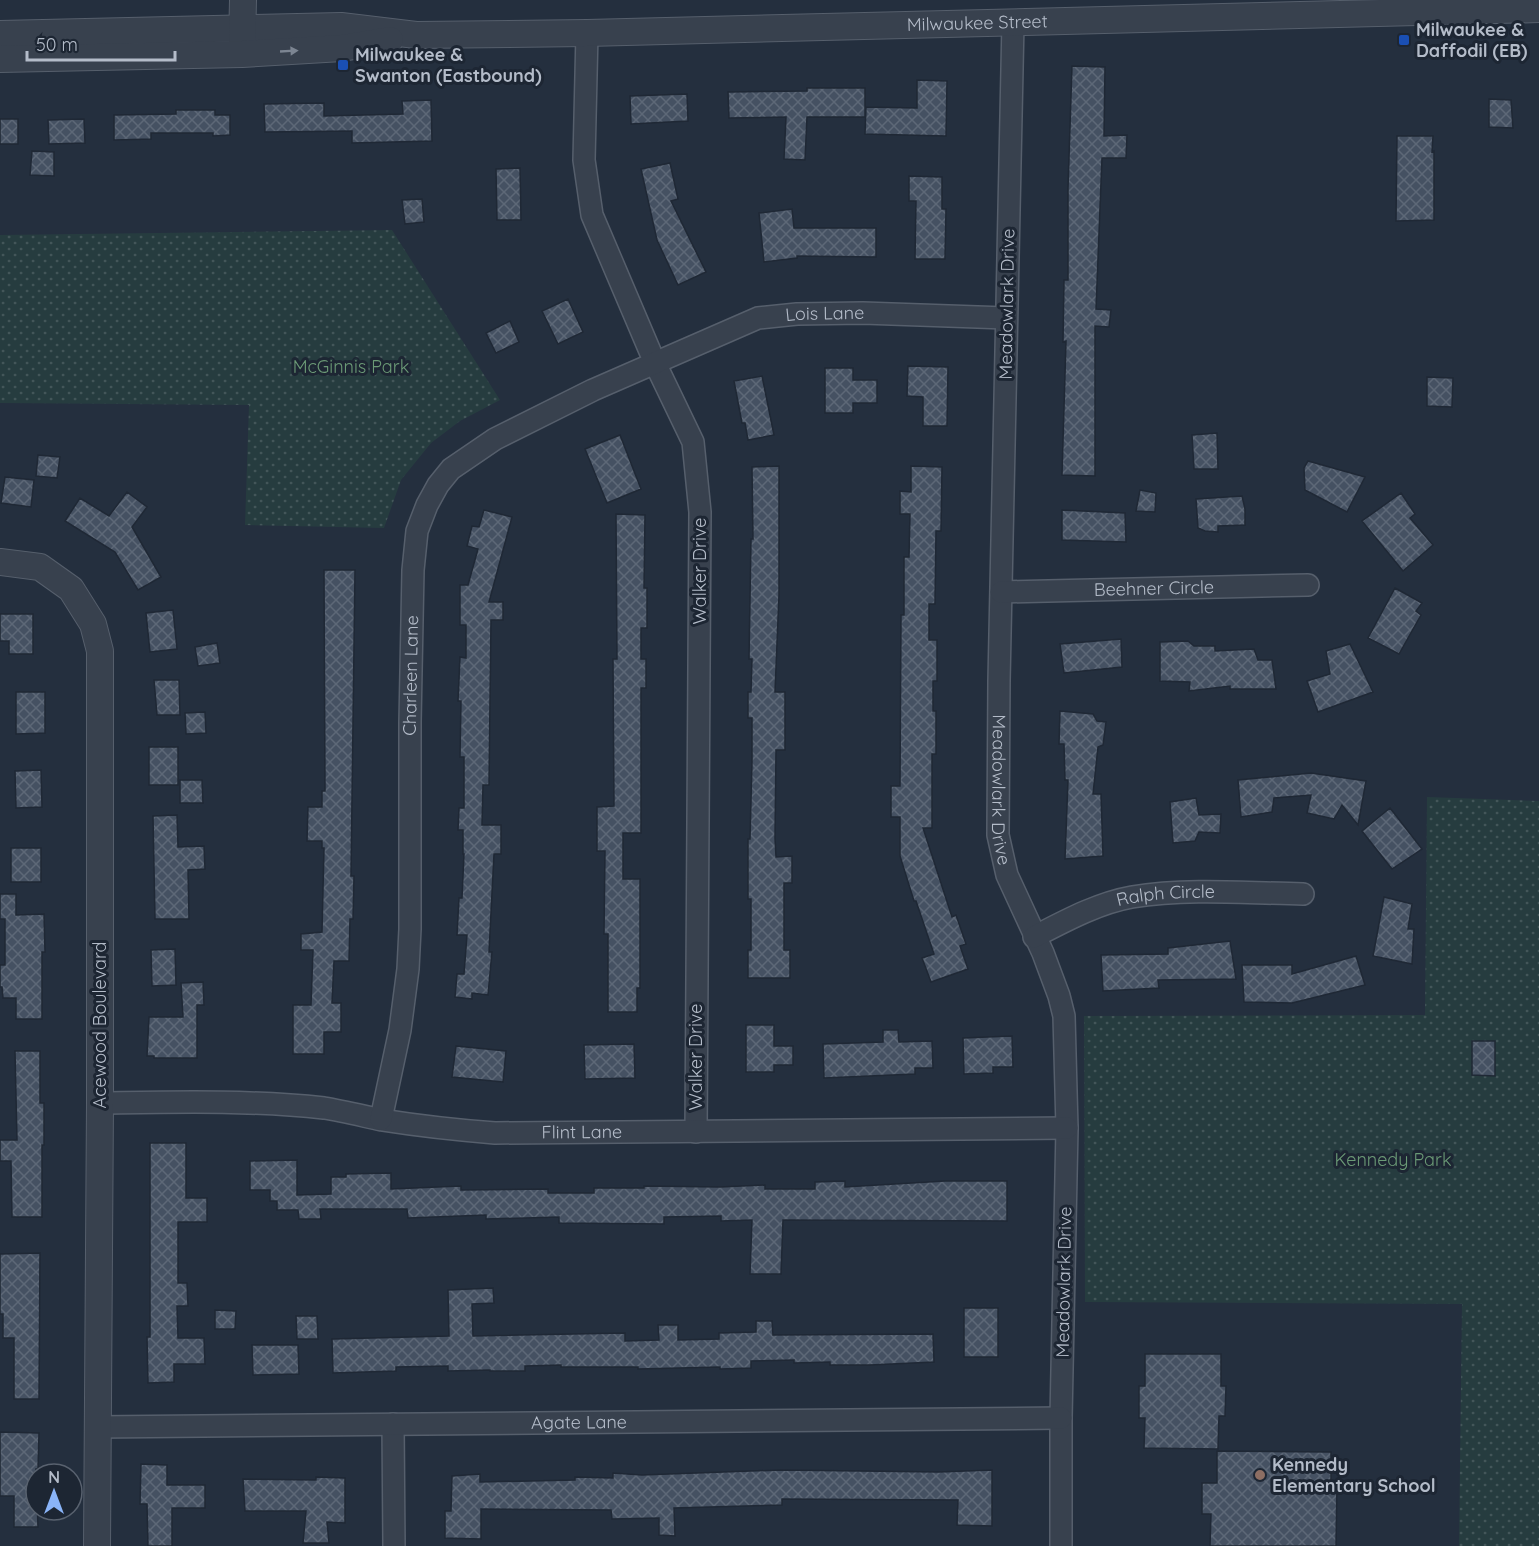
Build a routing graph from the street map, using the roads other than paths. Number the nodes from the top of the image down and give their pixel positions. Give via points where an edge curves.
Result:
1 (243, 0) edge
2 (1329, 7) edge
3 (1539, 9) edge
4 (1013, 22) junction
5 (242, 28) junction
6 (587, 33) junction
7 (0, 34) edge
8 (417, 36) junction
9 (242, 54) junction
10 (0, 59) edge
11 (1006, 318) junction
12 (655, 363) junction
13 (0, 562) edge
14 (1308, 585) dead end
15 (1001, 592) junction
16 (1303, 894) dead end
17 (1034, 936) junction
18 (100, 1103) junction
19 (381, 1119) junction
20 (1067, 1128) junction
21 (696, 1132) junction
22 (1061, 1418) junction
23 (393, 1424) junction
24 (98, 1427) junction
25 (97, 1546) edge
26 (394, 1546) edge
27 (1061, 1546) edge

1 - 5 street
2 - 3 street, Milwaukee Street
2 - 4 street, Milwaukee Street
4 - 6 street, Milwaukee Street
4 - 11 street, Meadowlark Drive
5 - 7 street, Milwaukee Street
5 - 8 street, Milwaukee Street via 341,26
5 - 9 street
6 - 8 street, Milwaukee Street
6 - 12 street, Walker Drive via 584,160 592,216
9 -> 8 street, Milwaukee Street via 342,48
9 - 10 street, Milwaukee Street
11 - 12 street, Lois Lane via 863,313 758,318
11 - 15 street, Meadowlark Drive
12 - 19 street, Charleen Lane via 495,439 451,469 427,505 417,531 408,969
12 - 21 street, Walker Drive via 693,442 700,512
13 - 18 street, Acewood Boulevard via 40,567 71,589 93,624 100,651
14 - 15 street, Beehner Circle
15 - 17 street, Meadowlark Drive via 998,835 1007,875
16 - 17 street, Ralph Circle via 1170,893 1131,897 1098,907
17 - 20 street, Meadowlark Drive via 1064,1016
18 - 19 street, Flint Lane via 272,1104
18 - 24 street, Acewood Boulevard
19 - 21 street, Flint Lane via 495,1133
20 - 21 street, Flint Lane
20 - 22 street, Meadowlark Drive
22 - 23 street, Agate Lane
22 - 27 street, Meadowlark Drive
23 - 24 street, Agate Lane
23 - 26 street
24 - 25 street, Acewood Boulevard

